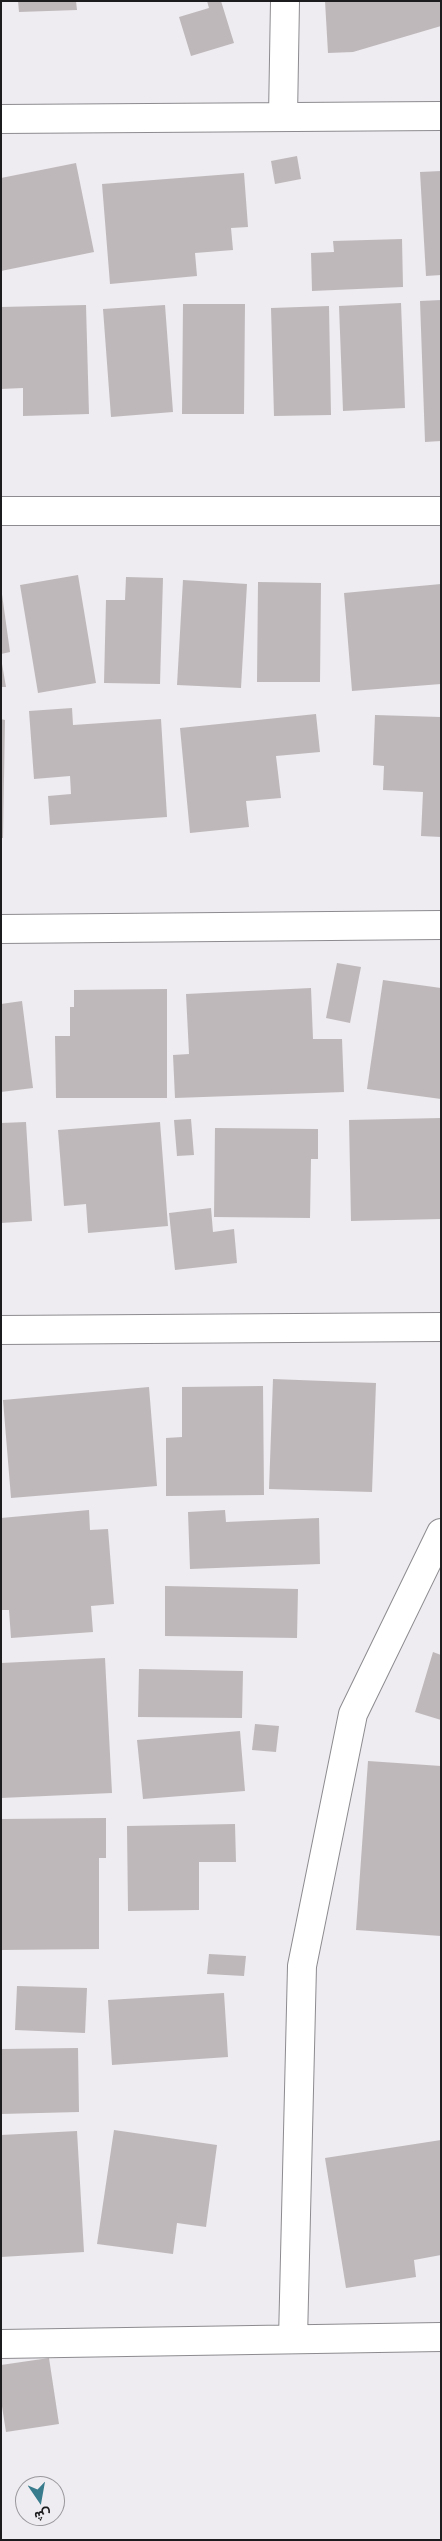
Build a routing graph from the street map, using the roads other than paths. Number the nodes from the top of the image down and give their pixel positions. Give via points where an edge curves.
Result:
1 (285, 1) edge
2 (441, 116) edge
3 (283, 117) junction
4 (1, 119) edge
5 (441, 511) edge
6 (1, 512) edge
7 (441, 925) edge
8 (1, 930) edge
9 (441, 1327) edge
10 (1, 1330) edge
11 (441, 1533) edge
12 (441, 2337) edge
13 (293, 2339) junction
14 (1, 2344) edge

1 - 3 street
2 - 3 street
3 - 4 street
5 - 6 street
7 - 8 street
9 - 10 street
11 - 13 street via 354,1714 302,1966
12 - 13 street
13 - 14 street

